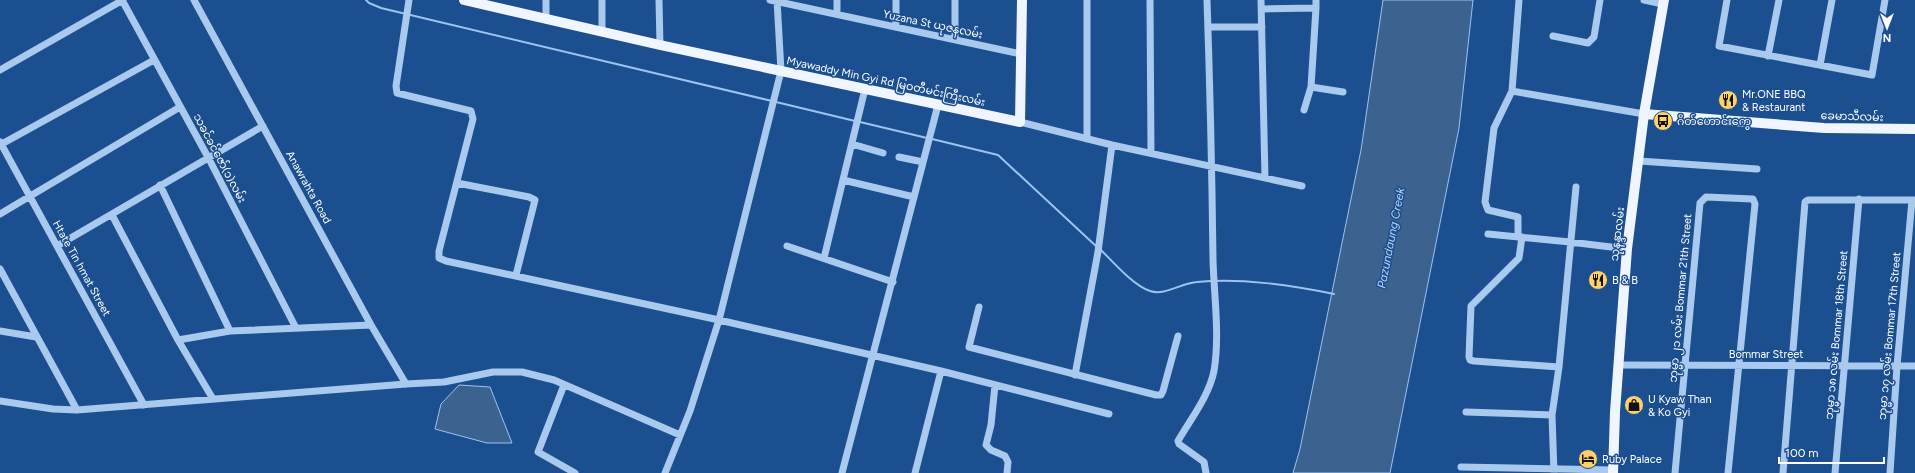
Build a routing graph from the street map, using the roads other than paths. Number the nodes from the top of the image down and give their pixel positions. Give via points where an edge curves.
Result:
1 (122, 0) edge
2 (194, 0) edge
3 (409, 0) edge
4 (464, 0) edge
5 (546, 0) edge
6 (602, 0) edge
7 (659, 0) edge
8 (837, 0) edge
9 (896, 0) edge
10 (955, 0) edge
11 (1022, 0) edge
12 (1087, 0) edge
13 (1150, 0) edge
14 (1207, 0) edge
15 (1261, 0) edge
16 (1316, 0) edge
17 (1519, 0) edge
18 (1600, 0) edge
19 (1644, 0) edge
20 (1727, 0) edge
21 (1778, 0) edge
22 (1832, 0) edge
23 (1885, 0) edge
24 (775, 1) edge
25 (1664, 2) edge
26 (1262, 8) junction
27 (1316, 8) junction
28 (837, 14) junction
29 (546, 19) junction
30 (896, 27) junction
31 (1208, 27) junction
32 (1262, 27) junction
33 (602, 32) junction
34 (1552, 36) dead end
35 (955, 40) junction
36 (660, 45) junction
37 (1021, 48) junction
38 (1768, 56) junction
39 (154, 60) junction
40 (1820, 65) junction
41 (0, 70) edge
42 (781, 71) junction
43 (1311, 87) junction
44 (865, 89) junction
45 (1512, 91) junction
46 (1343, 92) dead end
47 (938, 105) junction
48 (180, 107) junction
49 (1304, 110) dead end
50 (1644, 114) junction
51 (1020, 122) junction
52 (263, 126) junction
53 (1915, 129) edge
54 (1087, 139) junction
55 (0, 143) edge
56 (852, 144) junction
57 (1112, 145) junction
58 (883, 153) dead end
59 (1151, 153) junction
60 (899, 156) dead end
61 (209, 159) junction
62 (1638, 161) junction
63 (924, 162) junction
64 (1213, 166) junction
65 (1757, 169) dead end
66 (1265, 178) junction
67 (843, 180) junction
68 (457, 183) junction
69 (160, 185) junction
70 (1302, 186) dead end
71 (1576, 187) dead end
72 (914, 197) junction
73 (30, 198) junction
74 (1859, 199) junction
75 (1914, 200) edge
76 (0, 214) edge
77 (112, 215) junction
78 (1488, 234) dead end
79 (1520, 237) junction
80 (1570, 242) junction
81 (57, 246) junction
82 (787, 246) dead end
83 (1627, 249) junction
84 (824, 258) junction
85 (0, 269) edge
86 (516, 275) junction
87 (892, 282) junction
88 (979, 307) dead end
89 (719, 320) junction
90 (371, 325) junction
91 (296, 328) junction
92 (0, 330) edge
93 (230, 331) junction
94 (1178, 336) dead end
95 (36, 337) junction
96 (178, 340) junction
97 (874, 355) junction
98 (1618, 364) junction
99 (1684, 365) junction
100 (1738, 365) junction
101 (1791, 366) junction
102 (1843, 366) junction
103 (1897, 366) junction
104 (1915, 366) edge
105 (1559, 367) junction
106 (941, 372) junction
107 (1075, 375) junction
108 (406, 384) junction
109 (564, 385) junction
110 (995, 385) junction
111 (213, 399) junction
112 (0, 401) edge
113 (144, 405) junction
114 (77, 410) junction
115 (1466, 412) dead end
116 (1109, 414) dead end
117 (1552, 415) junction
118 (680, 435) junction
119 (1461, 467) dead end
120 (1553, 471) edge
121 (1613, 472) edge
122 (575, 473) edge
123 (666, 473) edge
124 (842, 473) edge
125 (915, 473) edge
126 (1007, 473) edge
127 (1206, 473) edge
128 (1675, 473) edge
129 (1728, 473) edge
130 (1783, 473) edge
131 (1835, 473) edge
132 (1890, 473) edge

1 - 39 street, သခင်ခင်ဇော်(၁)လမ်း
1 - 41 street
2 - 52 street, Anawrahta Road
3 - 68 street via 397,93 404,97 471,111 473,119
4 - 29 main road, Myawaddy Min Gyi Rd မြဝတီမင်းကြီးလမ်း
5 - 29 street
6 - 33 street
7 - 36 street
8 - 28 street
9 - 30 street
10 - 35 street
11 - 37 main road
12 - 54 street
13 - 59 street
14 - 31 street
15 - 26 street
16 - 27 street
17 - 45 street
18 - 34 street via 1591,41
19 - 25 street
20 - 38 street via 1719,46
21 - 38 street
22 - 40 street
23 - 40 street via 1872,75
24 - 28 street, Yuzana St ယုဇနလမ်း
24 - 42 street
25 - 50 main road, သုနန္ဒာလမ်း
26 - 27 street
26 - 32 street
27 - 43 street
28 - 30 street, Yuzana St ယုဇနလမ်း
29 - 33 main road, Myawaddy Min Gyi Rd မြဝတီမင်းကြီးလမ်း
30 - 35 street, Yuzana St ယုဇနလမ်း
31 - 32 street
31 - 64 street
32 - 66 street
33 - 36 main road, Myawaddy Min Gyi Rd မြဝတီမင်းကြီးလမ်း
35 - 37 street, Yuzana St ယုဇနလမ်း
36 - 42 main road, Myawaddy Min Gyi Rd မြဝတီမင်းကြီးလမ်း
37 - 51 main road
38 - 40 street
39 - 48 street, သခင်ခင်ဇော်(၁)လမ်း
39 - 55 street
42 - 44 main road, Myawaddy Min Gyi Rd မြဝတီမင်းကြီးလမ်း
42 - 89 street
43 - 46 street
43 - 49 street
44 - 47 main road, Myawaddy Min Gyi Rd မြဝတီမင်းကြီးလမ်း
44 - 56 street
45 - 50 street
45 - 79 street via 1494,128 1485,205 1488,210 1518,216
47 - 51 main road, Myawaddy Min Gyi Rd မြဝတီမင်းကြီးလမ်း
47 - 63 street
48 - 61 street, သခင်ခင်ဇော်(၁)လမ်း
48 - 73 street
50 - 53 main road, ခေမာသီလမ်း via 1824,128
50 - 62 main road, သုနန္ဒာလမ်း
51 - 54 street, Myawaddy Min Gyi Rd မြဝတီမင်းကြီးလမ်း
52 - 61 street
52 - 90 street, Anawrahta Road
54 - 57 street, Myawaddy Min Gyi Rd မြဝတီမင်းကြီးလမ်း
55 - 73 street, Htate Tin hmat Street
56 - 58 street
56 - 67 street
57 - 59 street, Myawaddy Min Gyi Rd မြဝတီမင်းကြီးလမ်း
57 - 107 street via 1098,252
59 - 64 street, Myawaddy Min Gyi Rd မြဝတီမင်းကြီးလမ်း
60 - 63 street
61 - 69 street
61 - 91 street, သခင်ခင်ဇော်(၁)လမ်း
62 - 65 street
62 - 83 main road, သုနန္ဒာလမ်း
63 - 72 street
64 - 66 street, Myawaddy Min Gyi Rd မြဝတီမင်းကြီးလမ်း
64 - 127 street via 1216,348 1214,372 1178,441 1204,462
66 - 70 street, Myawaddy Min Gyi Rd မြဝတီမင်းကြီးလမ်း
67 - 72 street
67 - 84 street
68 - 86 street via 439,258
68 - 86 street via 535,200
69 - 77 street
69 - 93 street
71 - 80 street
72 - 87 street
73 - 76 street
73 - 81 street, Htate Tin hmat Street
74 - 75 street
74 - 101 street via 1805,202
74 - 102 street, ဘုမ္မာ ၁၈ လမ်း Bommar 18th Street
75 - 103 street, ဘုမ္မာ ၁၇ လမ်း Bommar 17th Street
77 - 81 street
77 - 96 street
78 - 79 street
79 - 80 street
79 - 105 street via 1519,258 1471,306 1469,357 1474,361
80 - 83 street
80 - 105 street
81 - 113 street, Htate Tin hmat Street
82 - 84 street
83 - 98 main road, သုနန္ဒာလမ်း
84 - 87 street
85 - 95 street
86 - 89 street
87 - 97 street
88 - 107 street via 969,347
89 - 97 street
89 - 118 street
90 - 91 street
90 - 108 street, Anawrahta Road
91 - 93 street
92 - 95 street
93 - 96 street
94 - 107 street via 1160,395
95 - 114 street
96 - 111 street
97 - 106 street
97 - 124 street
98 - 99 street, Bommar Street
98 - 121 main road, သုနန္ဒာလမ်း
99 - 100 street, Bommar Street
99 - 100 street, ဘုမ္မာ ၂၁ လမ်း Bommar 21th Street via 1700,203 1706,197 1752,199 1755,204
99 - 128 street, ဘုမ္မာ ၂၁ လမ်း Bommar 21th Street
100 - 101 street, Bommar Street
100 - 129 street
101 - 102 street, Bommar Street
101 - 130 street
102 - 103 street, Bommar Street
102 - 131 street, ဘုမ္မာ ၁၈ လမ်း Bommar 18th Street
103 - 104 street, Bommar Street
103 - 132 street, ဘုမ္မာ ၁၇ လမ်း Bommar 17th Street
105 - 117 street
106 - 110 street
106 - 125 street
108 - 109 street via 444,382 493,372 522,372
108 - 111 street
109 - 118 street
109 - 122 street via 538,452
110 - 116 street
110 - 126 street via 991,425 986,444 1005,456 1008,462
111 - 113 street
112 - 114 street
113 - 114 street
115 - 117 street
117 - 120 street
118 - 123 street
119 - 120 street
120 - 121 street

